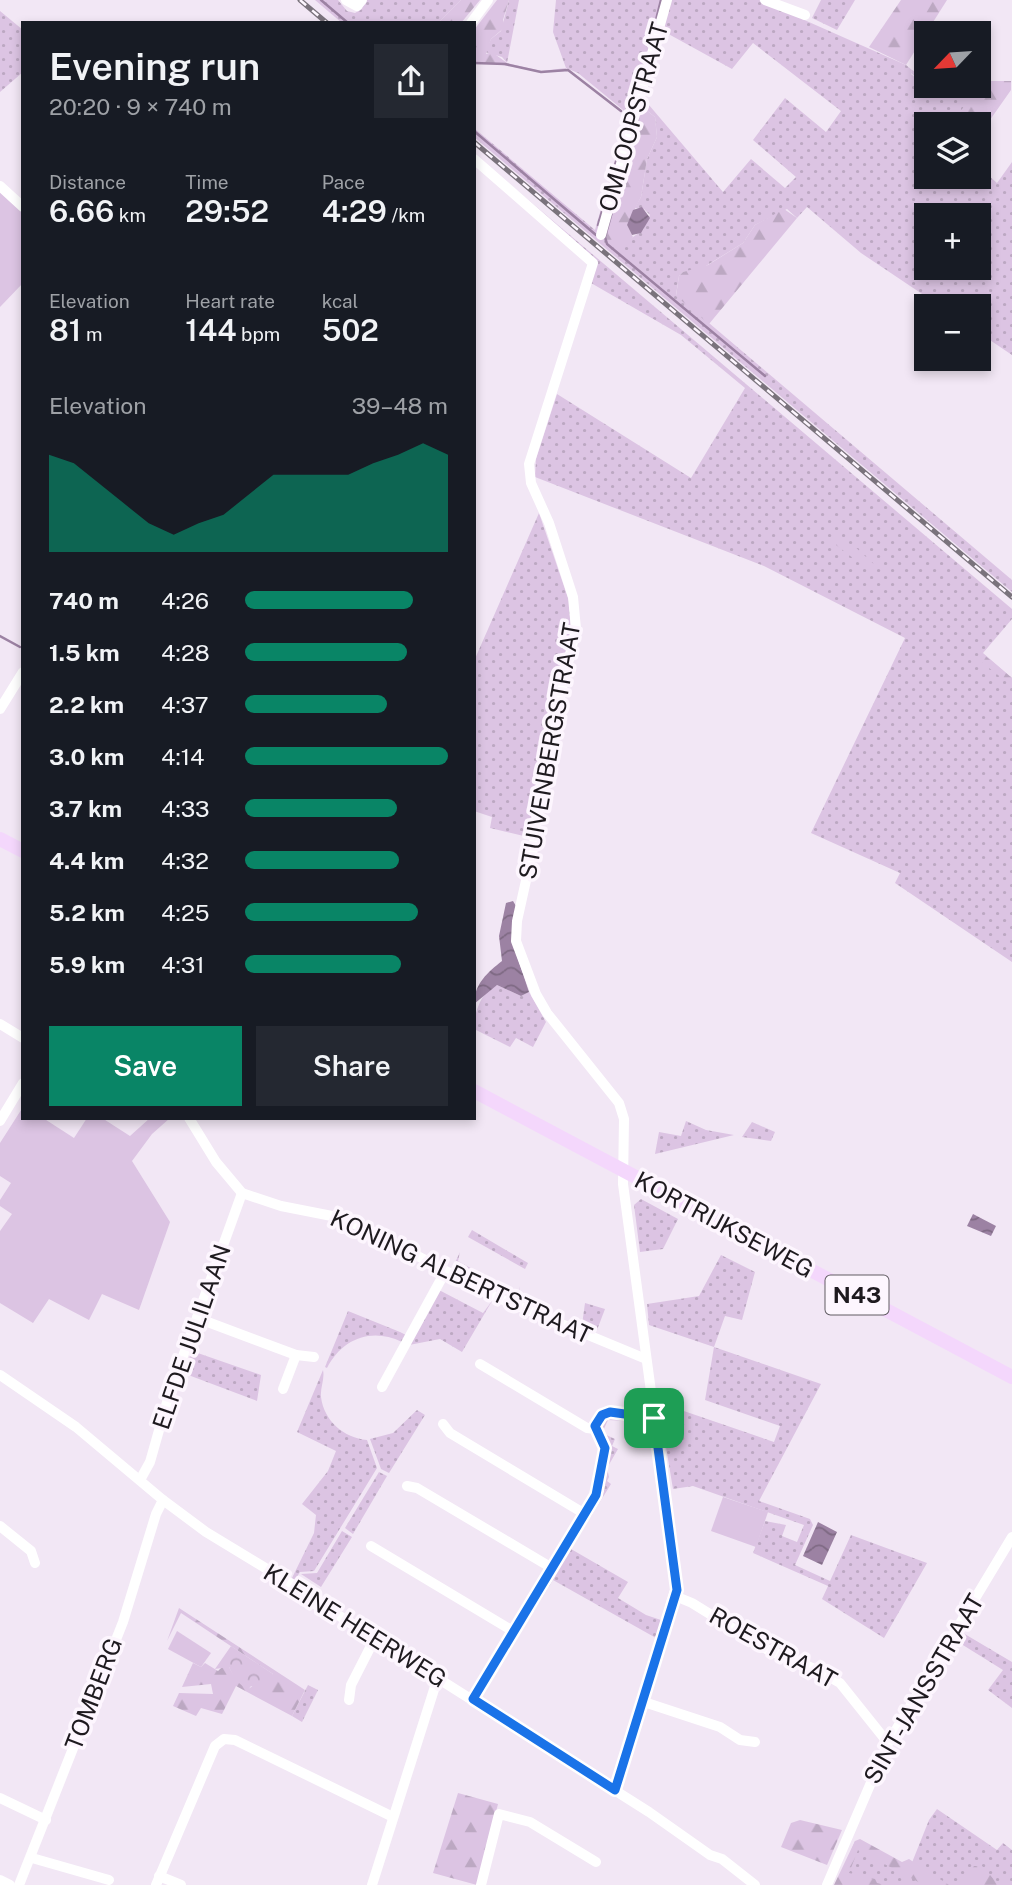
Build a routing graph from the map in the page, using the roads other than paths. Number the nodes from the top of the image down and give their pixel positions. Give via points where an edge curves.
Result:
1 (346, 0) edge
2 (362, 0) edge
3 (488, 0) edge
4 (667, 0) edge
5 (765, 0) edge
6 (805, 15) dead end
7 (472, 21) edge
8 (476, 161) edge
9 (0, 186) edge
10 (21, 205) edge
11 (601, 234) dead end
12 (21, 675) edge
13 (0, 709) edge
14 (0, 839) edge
15 (21, 850) edge
16 (0, 1024) edge
17 (21, 1037) edge
18 (21, 1085) edge
19 (476, 1092) edge
20 (4, 1103) edge
21 (190, 1120) edge
22 (0, 1121) edge
23 (622, 1172) junction
24 (242, 1192) junction
25 (445, 1272) junction
26 (197, 1318) junction
27 (296, 1355) junction
28 (314, 1357) dead end
29 (646, 1359) junction
30 (480, 1364) dead end
31 (0, 1376) edge
32 (1012, 1377) edge
33 (382, 1387) dead end
34 (283, 1389) dead end
35 (654, 1418) junction
36 (443, 1424) dead end
37 (595, 1429) junction
38 (140, 1480) junction
39 (407, 1486) dead end
40 (163, 1500) junction
41 (585, 1514) junction
42 (0, 1526) edge
43 (1012, 1537) edge
44 (371, 1546) dead end
45 (35, 1563) dead end
46 (552, 1568) junction
47 (676, 1596) junction
48 (513, 1631) junction
49 (375, 1638) junction
50 (438, 1677) junction
51 (473, 1699) junction
52 (349, 1700) dead end
53 (643, 1702) junction
54 (755, 1742) dead end
55 (888, 1743) junction
56 (615, 1790) junction
57 (0, 1798) edge
58 (393, 1817) junction
59 (46, 1820) junction
60 (32, 1858) junction
61 (596, 1862) dead end
62 (0, 1880) edge
63 (109, 1880) dead end
64 (158, 1880) edge
65 (10, 1885) edge
66 (19, 1885) edge
67 (181, 1885) edge
68 (372, 1885) edge
69 (481, 1885) edge
70 (755, 1885) edge
71 (827, 1885) edge

1 - 2 street via 357,6
3 - 7 street
4 - 11 street, OMLOOPSTRAAT
5 - 6 street
8 - 23 street, STUIVENBERGSTRAAT via 593,263 529,464 531,483 573,597 576,629 544,765 516,934 522,961 547,1013 619,1102 624,1119
9 - 10 street
12 - 13 street
14 - 15 main road
16 - 17 street
18 - 20 street
19 - 23 main road, KORTRIJKSEWEG / N43
20 - 22 street
21 - 24 street via 216,1162
23 - 29 street
23 - 32 main road, KORTRIJKSEWEG / N43
24 - 25 street, KONING ALBERTSTRAAT via 355,1224
24 - 26 street, ELFDE JULILAAN
25 - 29 street, KONING ALBERTSTRAAT
25 - 33 street
26 - 27 street
26 - 38 street, ELFDE JULILAAN
27 - 28 street
27 - 34 street
29 - 35 street
30 - 37 street
31 - 38 street, KLEINE HEERWEG via 68,1420
35 - 37 street via 607,1412
35 - 47 street
36 - 41 street via 450,1433
37 - 41 street via 605,1452 600,1485
38 - 40 street, KLEINE HEERWEG
39 - 46 street
40 - 49 street, KLEINE HEERWEG via 319,1606
40 - 59 street, TOMBERG via 123,1622
41 - 46 street
42 - 45 street via 31,1550
43 - 55 street, SINT-JANSSTRAAT
44 - 48 street
46 - 48 street
47 - 53 street
47 - 55 street, ROESTRAAT via 768,1650 840,1683
48 - 51 street
49 - 50 street, KLEINE HEERWEG
49 - 52 street via 351,1685
50 - 51 street, KLEINE HEERWEG
50 - 58 street
51 - 56 street, KLEINE HEERWEG
53 - 54 street
53 - 56 street
55 - 71 street, SINT-JANSSTRAAT
56 - 70 street, KLEINE HEERWEG
57 - 59 street
58 - 64 street via 224,1739 215,1746
58 - 68 street
59 - 60 street, TOMBERG
60 - 63 street
60 - 66 street, TOMBERG
61 - 69 street via 530,1822 499,1814
62 - 65 street
64 - 67 street

